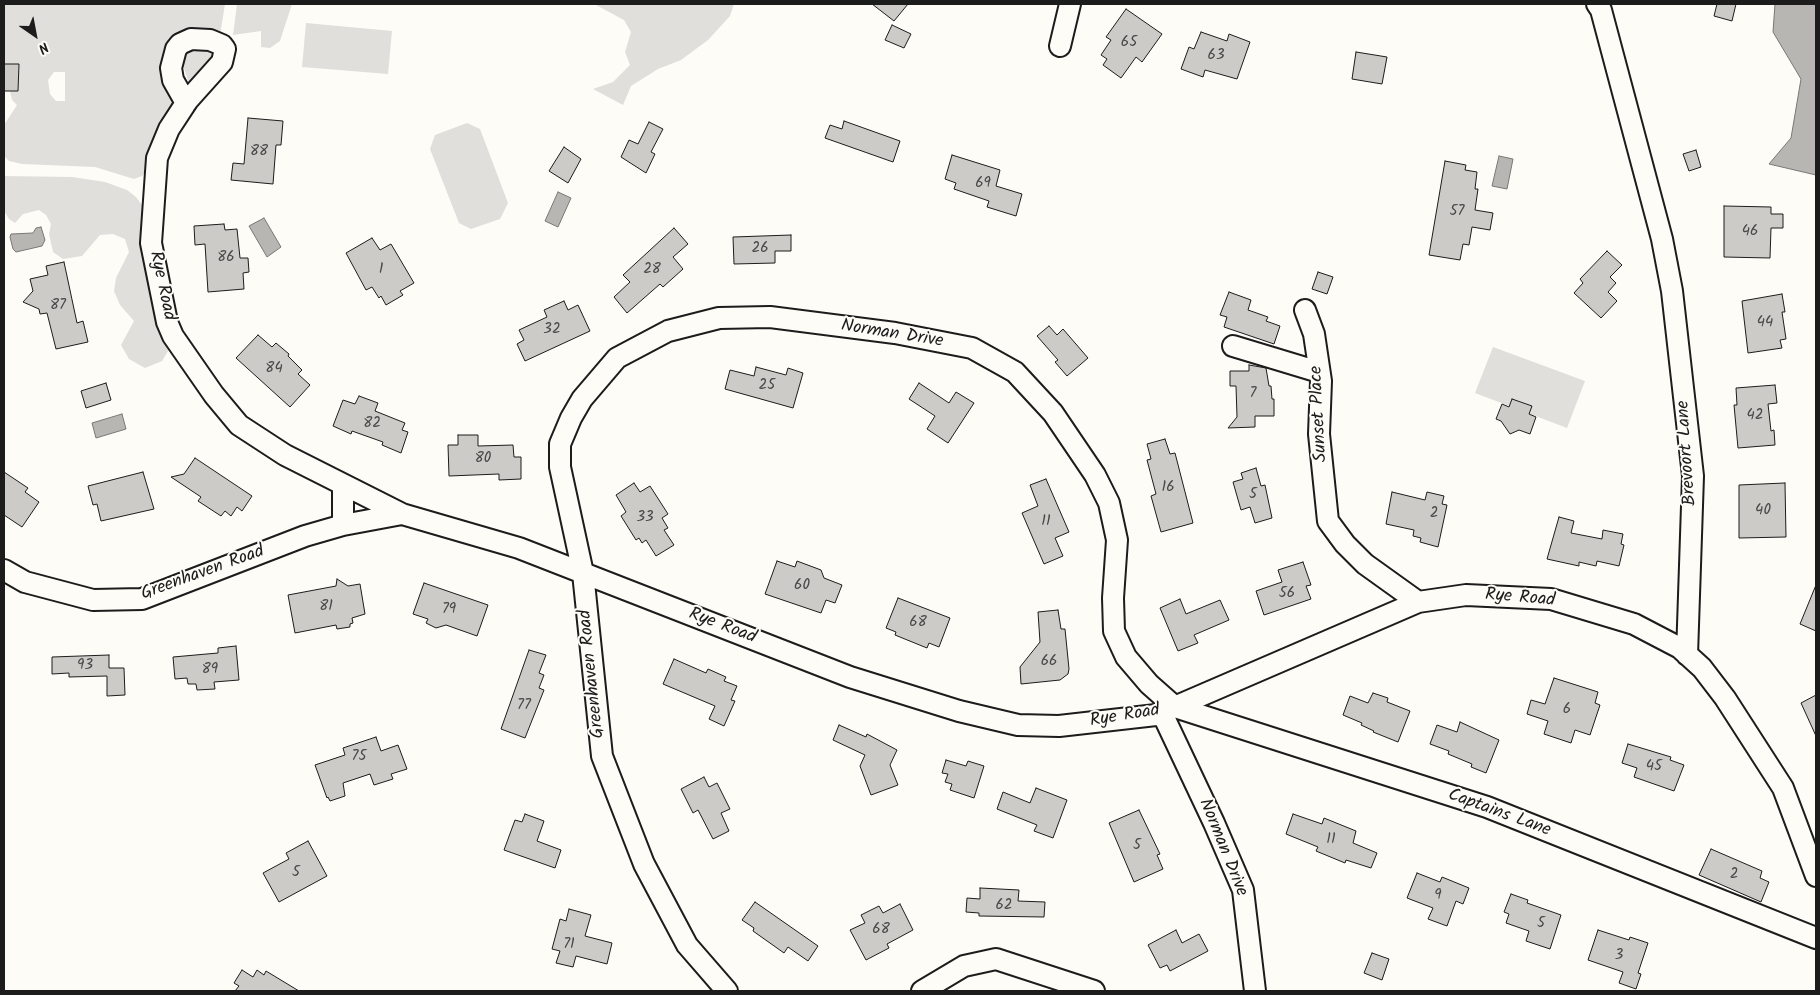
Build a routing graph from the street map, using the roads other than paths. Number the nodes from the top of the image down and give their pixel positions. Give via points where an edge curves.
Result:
1 (1070, 4) edge
2 (1597, 4) edge
3 (1060, 46) dead end
4 (186, 103) dead end
5 (1305, 310) dead end
6 (1233, 346) dead end
7 (1319, 372) junction
8 (343, 484) junction
9 (402, 514) junction
10 (343, 525) junction
11 (4, 570) edge
12 (583, 573) junction
13 (1418, 602) junction
14 (1687, 655) junction
15 (1168, 710) junction
16 (1816, 876) edge
17 (1816, 938) edge
18 (727, 991) edge
19 (922, 991) edge
20 (1094, 991) edge
21 (1255, 991) edge

1 - 3 street
2 - 14 street, Brevoort Lane via 1660,230 1672,291 1693,476
4 - 8 street, Rye Road via 156,158 151,221 151,243 172,336 238,425 285,455
5 - 7 street, Sunset Place via 1314,334
6 - 7 street
7 - 13 street, Sunset Place via 1319,434 1328,521 1365,564
8 - 9 street, Rye Road
8 - 10 street
9 - 10 street, Greenhaven Road
9 - 12 street, Greenhaven Road via 519,548
10 - 11 street, Greenhaven Road via 304,536 142,599 93,600 25,582
12 - 15 street, Rye Road via 850,677 959,711 1018,725 1059,726
12 - 15 street, Norman Drive via 560,467 560,444 582,399 617,358 668,332 719,318 770,317 972,348 1015,372 1054,413 1095,475 1109,503 1117,540 1114,631 1126,657
12 - 18 street, Greenhaven Road via 602,756 644,864 687,945
13 - 14 street, Rye Road via 1466,595 1552,599 1634,624 1680,648
13 - 15 street, Rye Road
14 - 16 street via 1702,668 1725,698 1783,788
15 - 17 street, Captains Lane via 1487,807
15 - 21 street, Norman Drive via 1243,890
19 - 20 street via 964,966 996,959

